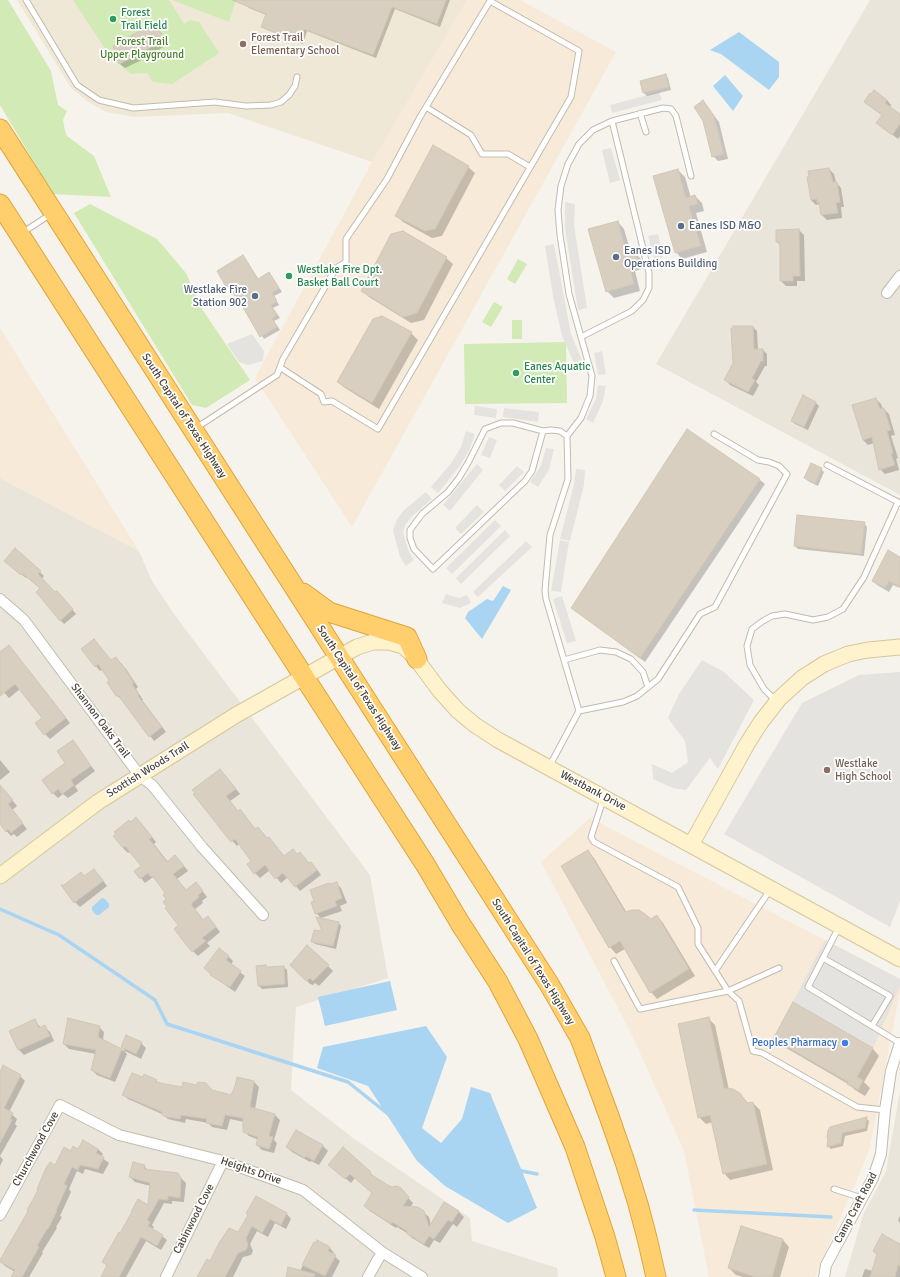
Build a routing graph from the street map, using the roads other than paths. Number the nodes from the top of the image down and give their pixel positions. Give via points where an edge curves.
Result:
1 (26, 0) edge
2 (297, 77) dead end
3 (426, 107) junction
4 (640, 114) junction
5 (612, 121) junction
6 (0, 129) edge
7 (646, 132) dead end
8 (530, 167) junction
9 (691, 176) dead end
10 (0, 204) edge
11 (54, 212) junction
12 (20, 235) junction
13 (900, 276) edge
14 (887, 293) dead end
15 (581, 337) junction
16 (281, 368) junction
17 (193, 430) junction
18 (543, 432) junction
19 (714, 434) dead end
20 (567, 436) junction
21 (827, 465) dead end
22 (899, 503) edge
23 (293, 586) junction
24 (0, 599) edge
25 (900, 647) edge
26 (339, 656) junction
27 (417, 659) junction
28 (564, 660) junction
29 (304, 676) junction
30 (648, 687) junction
31 (777, 702) junction
32 (579, 711) junction
33 (549, 767) junction
34 (140, 776) junction
35 (604, 797) junction
36 (691, 845) junction
37 (0, 876) edge
38 (771, 889) junction
39 (263, 915) dead end
40 (839, 926) junction
41 (823, 958) junction
42 (900, 959) edge
43 (614, 961) dead end
44 (779, 968) dead end
45 (715, 971) junction
46 (728, 991) junction
47 (872, 1026) junction
48 (900, 1043) edge
49 (60, 1105) joint
50 (885, 1110) junction
51 (223, 1161) junction
52 (834, 1189) dead end
53 (862, 1198) junction
54 (0, 1215) edge
55 (382, 1252) junction
56 (166, 1277) edge
57 (368, 1277) edge
58 (422, 1277) edge
59 (616, 1277) edge
60 (656, 1277) edge
61 (824, 1277) edge

1 - 2 lane via 77,85 99,100 133,108 215,102 246,106 271,105 281,102 289,95
3 - 8 lane via 472,135 482,154 508,154
3 - 8 lane via 490,1 579,52 571,97
3 - 16 lane via 386,178 346,239 346,262 336,268 283,359
4 - 5 lane
4 - 7 lane
4 - 9 lane via 663,108 671,109 676,116
5 - 15 lane via 593,130 579,144 568,164 561,186 558,210 560,235 569,294
5 - 15 lane via 649,273 649,288 643,300 632,311
6 - 11 highway, South Capital of Texas Highway
8 - 16 lane via 378,429 332,401 324,402 321,394
10 - 12 highway
11 - 12 lane
11 - 17 highway, South Capital of Texas Highway
12 - 29 highway
13 - 14 street
15 - 20 lane via 592,376 590,396 581,418
16 - 17 lane via 277,375
17 - 23 highway, South Capital of Texas Highway
18 - 18 lane via 532,471 525,480 433,569 414,549 410,530 422,514 448,492 470,461 484,429 501,423
18 - 20 lane via 560,430
19 - 30 lane via 758,460 779,466 787,474 715,607 700,614 658,678
20 - 28 lane via 568,479 550,535 545,590
21 - 22 lane
22 - 31 lane via 864,577 843,609 813,620 785,614 772,616 752,630 748,646 750,665 764,689
23 - 26 highway, South Capital of Texas Highway
23 - 27 highway via 329,612 406,637
24 - 34 street, Shannon Oaks Trail via 24,620
25 - 31 street via 848,654 824,664 802,678
26 - 27 street, Westbank Drive via 362,645 390,642 403,646
26 - 29 street, Westbank Drive
26 - 60 highway, South Capital of Texas Highway via 549,984 580,1038 625,1162 648,1238
27 - 33 street, Westbank Drive via 440,691 475,725
28 - 30 lane via 600,650 616,652 631,659 643,672
28 - 32 lane
29 - 34 street, Scottish Woods Trail via 236,715
29 - 59 highway via 498,982 528,1039 575,1147
30 - 32 lane via 637,696 623,702
31 - 36 street via 747,744
32 - 33 lane
33 - 35 street, Westbank Drive
34 - 37 street, Scottish Woods Trail via 98,802
34 - 39 street, Shannon Oaks Trail via 152,785 202,847
35 - 36 street, Westbank Drive
35 - 45 lane via 591,837 594,842 678,887 698,928 698,944
36 - 38 street, Westbank Drive
38 - 40 street, Westbank Drive
38 - 45 lane
40 - 41 lane
40 - 42 street, Westbank Drive
41 - 47 lane via 808,987
41 - 47 lane via 890,996
43 - 46 lane via 640,1009
44 - 46 lane
45 - 46 lane
46 - 50 lane via 739,1001 753,1051 762,1053 857,1107
47 - 48 lane
48 - 50 street, Camp Craft Road via 891,1071
49 - 51 street, Heights Drive via 119,1135
49 - 54 street, Churchwood Cove
50 - 53 street, Camp Craft Road via 881,1154 873,1178
51 - 55 street, Heights Drive via 303,1190
51 - 56 street, Cabinwood Cove
52 - 53 lane
53 - 61 street, Camp Craft Road via 835,1246 826,1265
55 - 57 street
55 - 58 street, Heights Drive

